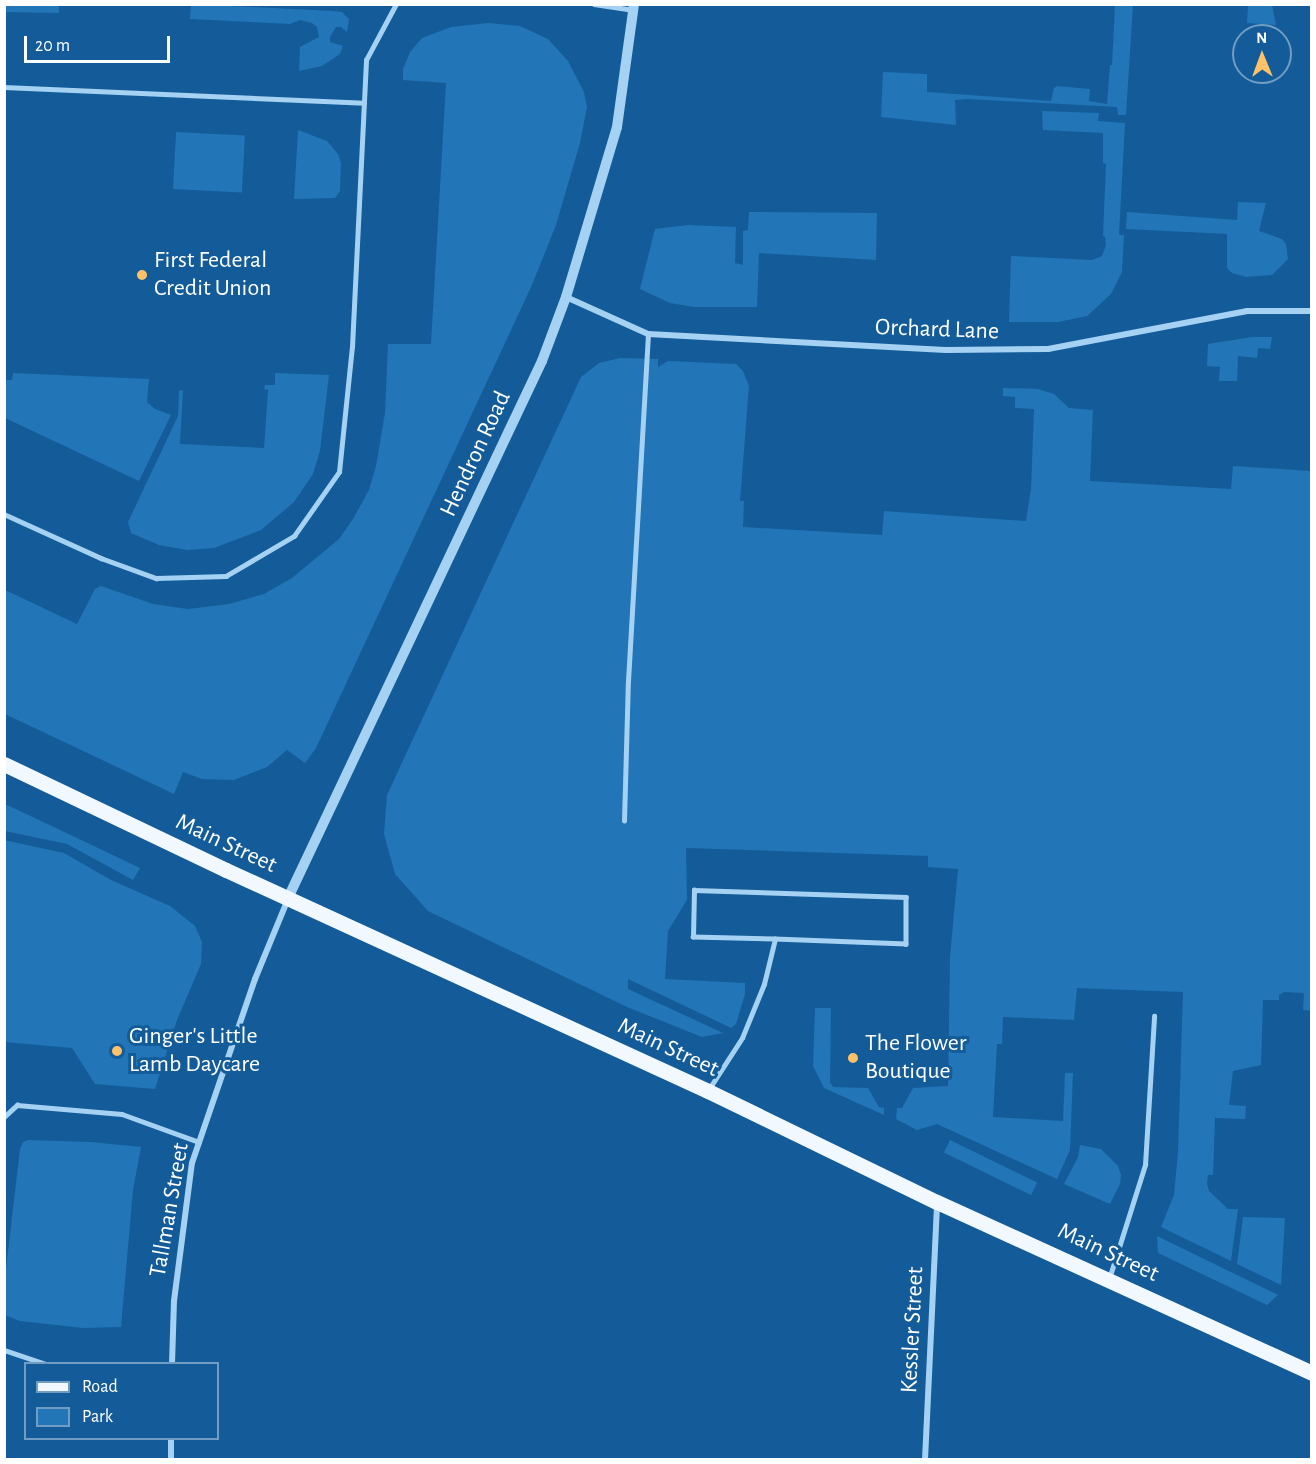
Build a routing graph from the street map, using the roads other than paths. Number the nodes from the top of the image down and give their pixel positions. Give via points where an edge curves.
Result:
1 (396, 4) edge
2 (594, 4) edge
3 (634, 7) edge
4 (4, 87) edge
5 (364, 104) junction
6 (566, 297) junction
7 (1311, 311) edge
8 (648, 334) junction
9 (4, 514) edge
10 (4, 764) edge
11 (624, 820) dead end
12 (288, 898) junction
13 (775, 939) junction
14 (1154, 1016) dead end
15 (708, 1091) junction
16 (4, 1117) edge
17 (199, 1142) junction
18 (937, 1202) junction
19 (1110, 1279) junction
20 (4, 1350) edge
21 (40, 1362) edge
22 (172, 1362) edge
23 (1311, 1372) edge
24 (171, 1440) edge
25 (171, 1460) edge
26 (925, 1460) edge

1 - 5 lane via 366,60
2 - 3 lane
3 - 6 street, Hendron Road via 617,127
4 - 5 lane
5 - 9 lane via 352,347 339,472 294,536 226,576 156,578
6 - 8 street, Orchard Lane
6 - 12 street, Hendron Road via 542,361
7 - 8 street, Orchard Lane via 1247,311 1087,344 1009,351
8 - 11 lane
10 - 12 main road, Main Street
12 - 15 main road, Main Street
12 - 17 street, Tallman Street via 255,979
13 - 13 lane via 693,937 694,890 906,897 906,944
13 - 15 lane via 764,984 742,1038
14 - 19 lane via 1145,1165
15 - 18 main road, Main Street
16 - 17 lane via 17,1105 122,1114
17 - 22 street, Tallman Street via 192,1162 174,1301
18 - 19 main road, Main Street
18 - 26 street, Kessler Street
19 - 23 main road, Main Street
20 - 21 lane
24 - 25 street

